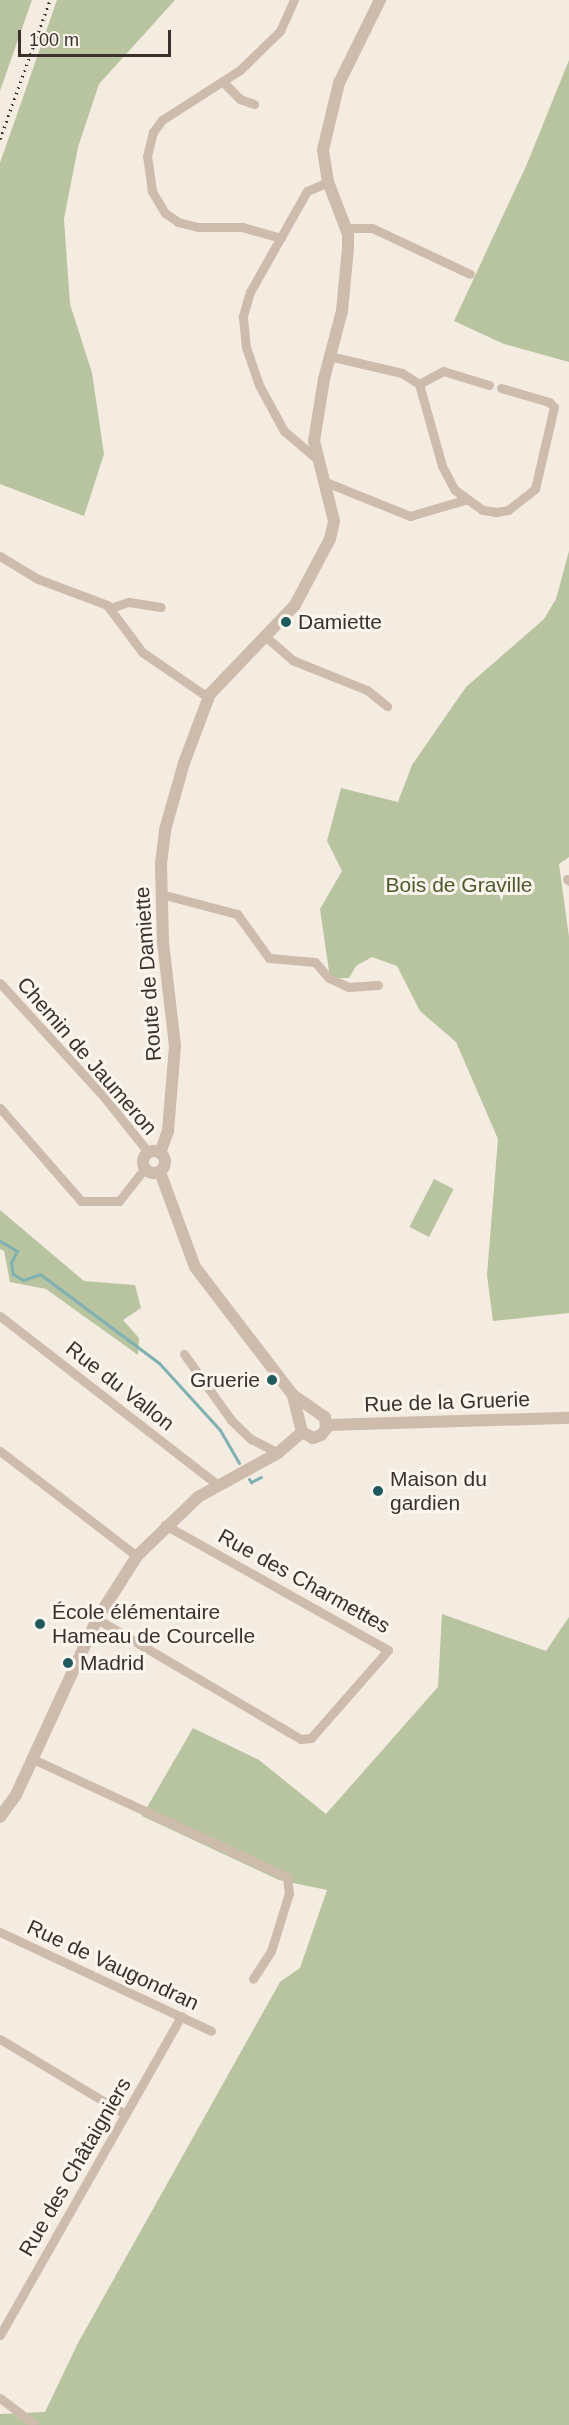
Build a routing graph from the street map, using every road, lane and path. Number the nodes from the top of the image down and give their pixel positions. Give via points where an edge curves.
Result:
1 (294, 0) edge
2 (380, 0) edge
3 (223, 82) junction
4 (254, 104) dead end
5 (328, 182) junction
6 (345, 228) junction
7 (281, 238) junction
8 (470, 274) dead end
9 (329, 356) junction
10 (419, 384) junction
11 (489, 385) dead end
12 (501, 388) dead end
13 (317, 459) junction
14 (323, 481) junction
15 (468, 499) junction
16 (0, 556) edge
17 (161, 607) dead end
18 (110, 608) junction
19 (266, 637) junction
20 (209, 698) junction
21 (387, 706) dead end
22 (161, 894) junction
23 (0, 983) edge
24 (378, 985) dead end
25 (0, 1108) edge
26 (154, 1153) junction
27 (145, 1168) junction
28 (160, 1172) junction
29 (1, 1319) edge
30 (184, 1354) dead end
31 (294, 1395) junction
32 (319, 1412) junction
33 (569, 1418) edge
34 (327, 1425) junction
35 (301, 1427) junction
36 (0, 1451) edge
37 (278, 1453) junction
38 (218, 1485) junction
39 (165, 1525) junction
40 (136, 1556) junction
41 (96, 1619) junction
42 (33, 1760) junction
43 (0, 1817) edge
44 (0, 1932) edge
45 (253, 1979) dead end
46 (181, 2016) junction
47 (211, 2031) dead end
48 (0, 2039) edge
49 (125, 2114) junction
50 (4, 2316) edge
51 (0, 2335) edge
52 (0, 2398) edge
53 (33, 2423) dead end

1 - 3 street via 280,32
2 - 5 street, Route de Damiette via 330,110 323,150
3 - 4 street via 240,99
3 - 7 street via 162,120 153,132 147,156 152,191 165,213 178,222 198,227 242,227
5 - 6 street, Route de Damiette
5 - 7 street via 307,191
6 - 8 street via 372,228
6 - 9 street, Route de Damiette via 348,260 342,311
7 - 13 street via 250,292 243,316 246,347 284,431
9 - 10 street via 402,373
9 - 13 street, Route de Damiette via 315,424
10 - 11 street via 443,371
10 - 15 street via 442,466 455,490
12 - 15 street via 549,402 554,407 542,468 535,489 508,510 483,510
13 - 14 street, Route de Damiette
14 - 15 street via 410,516
14 - 19 street, Route de Damiette via 334,521 326,548 295,605
16 - 18 street via 38,579
17 - 18 street via 129,602
18 - 20 street via 142,651
19 - 20 street, Route de Damiette
19 - 21 street via 292,660 367,690
20 - 22 street, Route de Damiette via 184,763 165,830
22 - 24 street via 237,914 269,958 315,962 329,978 348,987
22 - 26 street, Route de Damiette via 167,990 176,1046 168,1131
23 - 26 street, Chemin de Jaumeron
25 - 27 street via 81,1201 119,1201
26 - 27 street via 143,1161
26 - 28 street via 165,1162
27 - 28 street
28 - 31 street via 195,1267
29 - 38 street, Rue du Vallon
30 - 37 street via 231,1420 251,1439
31 - 32 street
31 - 35 street
32 - 34 street
32 - 35 street via 307,1412
33 - 34 street, Rue de la Gruerie
34 - 35 street, Rue de la Gruerie via 317,1437
35 - 37 street
36 - 40 street
37 - 38 street
38 - 39 street
39 - 40 street
39 - 41 street, Rue des Charmettes via 388,1650 311,1738 301,1739
40 - 41 street
41 - 42 street
42 - 43 street
42 - 45 street via 287,1877 289,1893 271,1951
44 - 46 street, Rue de Vaugondran
46 - 47 street, Rue de Vaugondran
46 - 49 street, Rue des Châtaigniers
48 - 49 street
49 - 50 street, Rue des Châtaigniers
50 - 51 street, Rue des Châtaigniers
52 - 53 street

